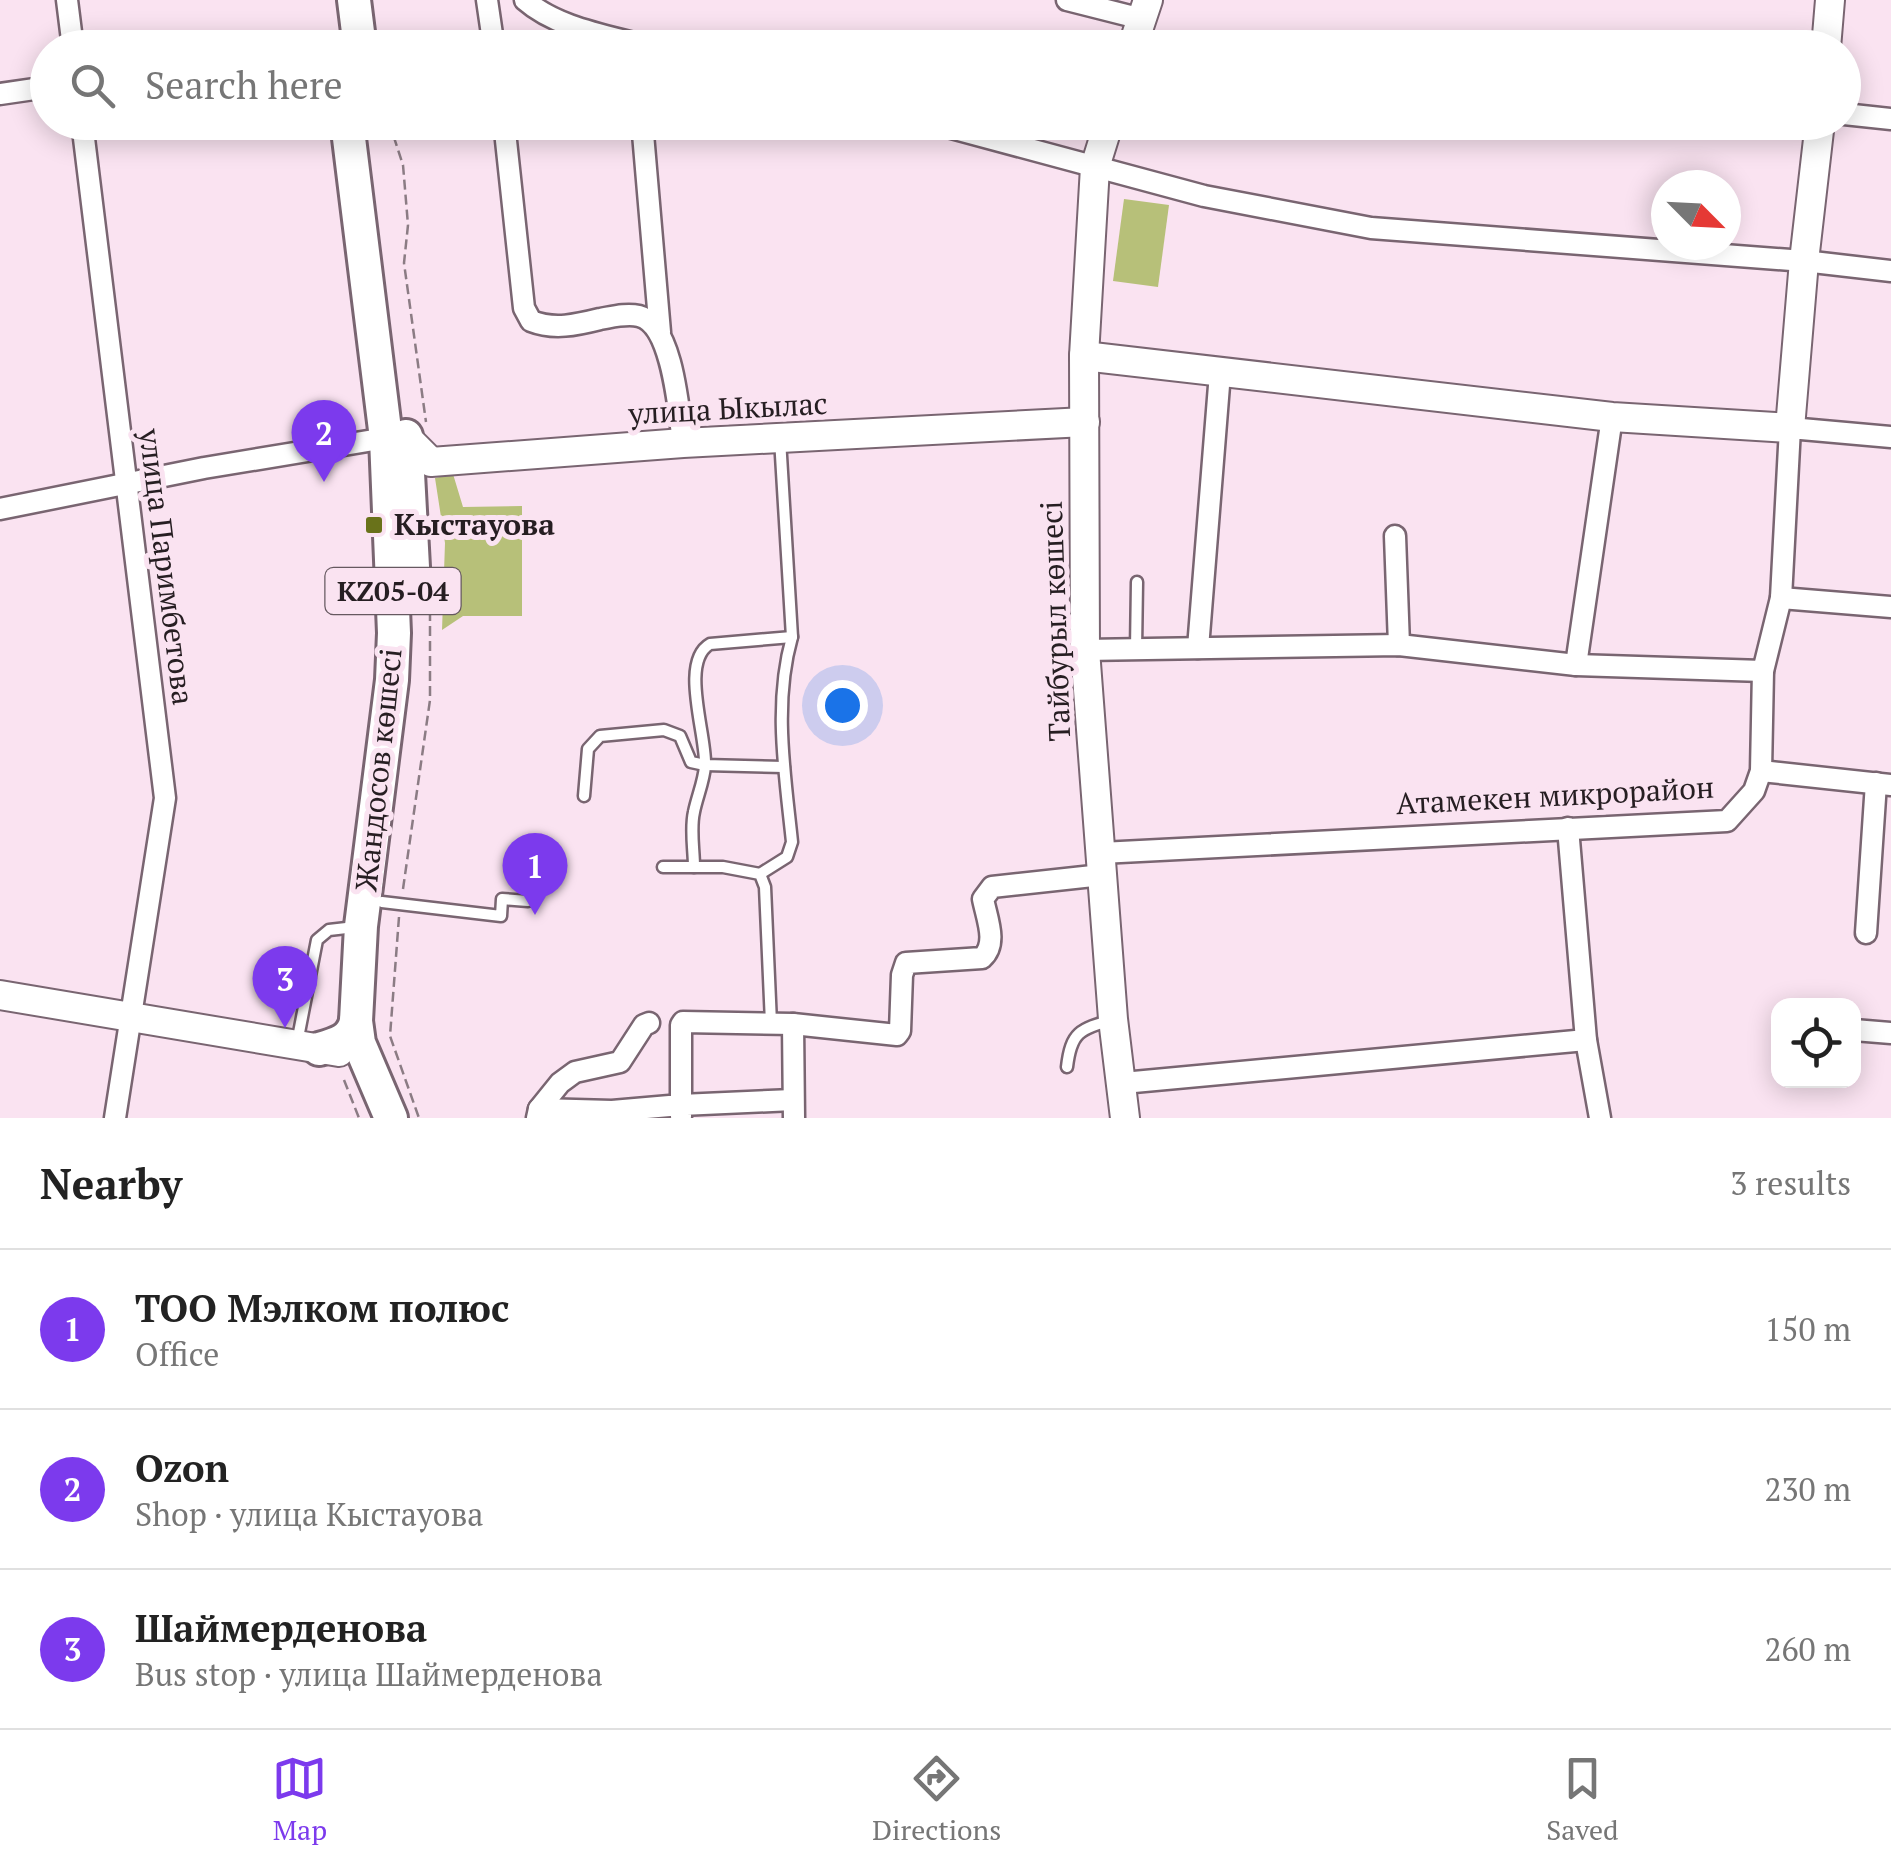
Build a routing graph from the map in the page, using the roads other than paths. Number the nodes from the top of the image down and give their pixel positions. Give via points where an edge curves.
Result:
1 (67, 0) edge
2 (332, 0) edge
3 (354, 0) edge
4 (487, 0) edge
5 (525, 0) edge
6 (1067, 0) edge
7 (1830, 0) edge
8 (1145, 9) edge
9 (71, 30) edge
10 (335, 30) edge
11 (358, 30) edge
12 (491, 30) edge
13 (587, 30) edge
14 (1828, 30) edge
15 (30, 89) edge
16 (0, 94) edge
17 (1861, 116) edge
18 (1891, 120) edge
19 (84, 140) edge
20 (350, 140) edge
21 (371, 140) edge
22 (506, 140) edge
23 (644, 140) edge
24 (995, 140) edge
25 (1103, 140) edge
26 (1818, 140) edge
27 (1095, 167) junction
28 (1804, 261) junction
29 (1891, 272) edge
30 (660, 332) junction
31 (1084, 356) junction
32 (1220, 372) junction
33 (1612, 417) junction
34 (1085, 422) junction
35 (1790, 428) junction
36 (1891, 437) edge
37 (396, 438) junction
38 (780, 438) junction
39 (683, 444) junction
40 (125, 486) junction
41 (0, 509) edge
42 (1395, 536) dead end
43 (1138, 582) dead end
44 (1781, 598) junction
45 (1891, 607) edge
46 (792, 637) junction
47 (1399, 645) junction
48 (1198, 648) junction
49 (1136, 649) junction
50 (1085, 650) junction
51 (1576, 664) junction
52 (1763, 671) junction
53 (705, 766) junction
54 (784, 767) junction
55 (1761, 771) junction
56 (1884, 784) edge
57 (584, 796) dead end
58 (1568, 828) junction
59 (1101, 864) junction
60 (664, 867) dead end
61 (694, 867) junction
62 (760, 874) junction
63 (528, 901) dead end
64 (372, 914) junction
65 (1866, 933) dead end
66 (0, 995) edge
67 (129, 1018) junction
68 (1113, 1020) junction
69 (356, 1021) junction
70 (649, 1023) dead end
71 (771, 1024) junction
72 (794, 1024) junction
73 (1861, 1031) edge
74 (1891, 1033) edge
75 (1586, 1040) junction
76 (308, 1047) junction
77 (1066, 1067) dead end
78 (355, 1068) junction
79 (1123, 1084) junction
80 (793, 1109) edge
81 (681, 1112) edge
82 (538, 1114) edge
83 (612, 1115) edge
84 (115, 1118) edge
85 (392, 1118) edge
86 (1125, 1118) edge
87 (1600, 1118) edge

1 - 9 street
2 - 10 main road
3 - 11 main road
4 - 12 street
5 - 13 street
6 - 8 street
7 - 14 street
15 - 16 street
17 - 18 street
19 - 40 street, улица Паримбетова
20 - 37 main road, Жандосов көшесі / KZ05-04
21 - 37 main road, Жандосов көшесі / KZ05-04
22 - 30 street via 518,270 531,320 554,327 640,316
23 - 30 street
24 - 27 street
25 - 27 street, Тайбурыл көшесі
26 - 28 street
27 - 28 street via 1371,228
27 - 31 street, Тайбурыл көшесі
28 - 29 street
28 - 35 street
30 - 39 street
31 - 32 street
31 - 34 street, Тайбурыл көшесі
32 - 33 street
32 - 48 street
33 - 35 street
33 - 51 street
34 - 38 street, улица Ыкылас
34 - 50 street, Тайбурыл көшесі
35 - 36 street
35 - 44 street
37 - 39 street, улица Ыкылас via 431,462
37 - 40 street
37 - 64 main road, Жандосов көшесі / KZ05-04 via 412,526 412,665
38 - 39 street, улица Ыкылас
38 - 46 lane
40 - 41 street
40 - 67 street, улица Паримбетова via 165,798
42 - 47 street
43 - 49 lane
44 - 45 street
44 - 52 street
46 - 53 lane via 703,648 695,676
46 - 54 lane via 783,698
47 - 48 street
47 - 51 street
48 - 49 street
49 - 50 street
50 - 59 street, Тайбурыл көшесі
51 - 52 street
52 - 55 street
53 - 54 lane
53 - 57 lane via 691,762 680,736 664,730 600,736 588,749
53 - 61 lane via 692,817
54 - 62 lane via 792,842 787,857
55 - 56 street
55 - 58 street, Атамекен микрорайон via 1754,792 1728,821
56 - 65 street
58 - 59 street, Атамекен микрорайон
58 - 75 street
59 - 68 street, Тайбурыл көшесі
59 - 72 street, Атамекен микрорайон via 992,887 983,900 989,952 982,958 906,963 897,1035
60 - 61 lane
61 - 62 lane
62 - 71 lane
63 - 64 lane via 502,899 501,916
64 - 69 main road, Жандосов көшесі / KZ05-04
64 - 76 lane via 322,932 317,940
64 - 78 main road, Жандосов көшесі / KZ05-04 via 374,1039
66 - 67 street
67 - 76 street
67 - 84 street, улица Паримбетова
68 - 77 lane via 1084,1028 1070,1044
68 - 79 street, Тайбурыл көшесі
69 - 76 main road via 341,1042
69 - 78 main road, Жандосов көшесі / KZ05-04
70 - 82 street via 620,1062 575,1072
71 - 72 street
71 - 81 street via 682,1023
72 - 80 street
73 - 74 street
75 - 79 street
75 - 87 street
76 - 78 street
78 - 85 main road, Жандосов көшесі / KZ05-04
79 - 86 street, Тайбурыл көшесі
80 - 81 street
81 - 83 street
82 - 83 street

